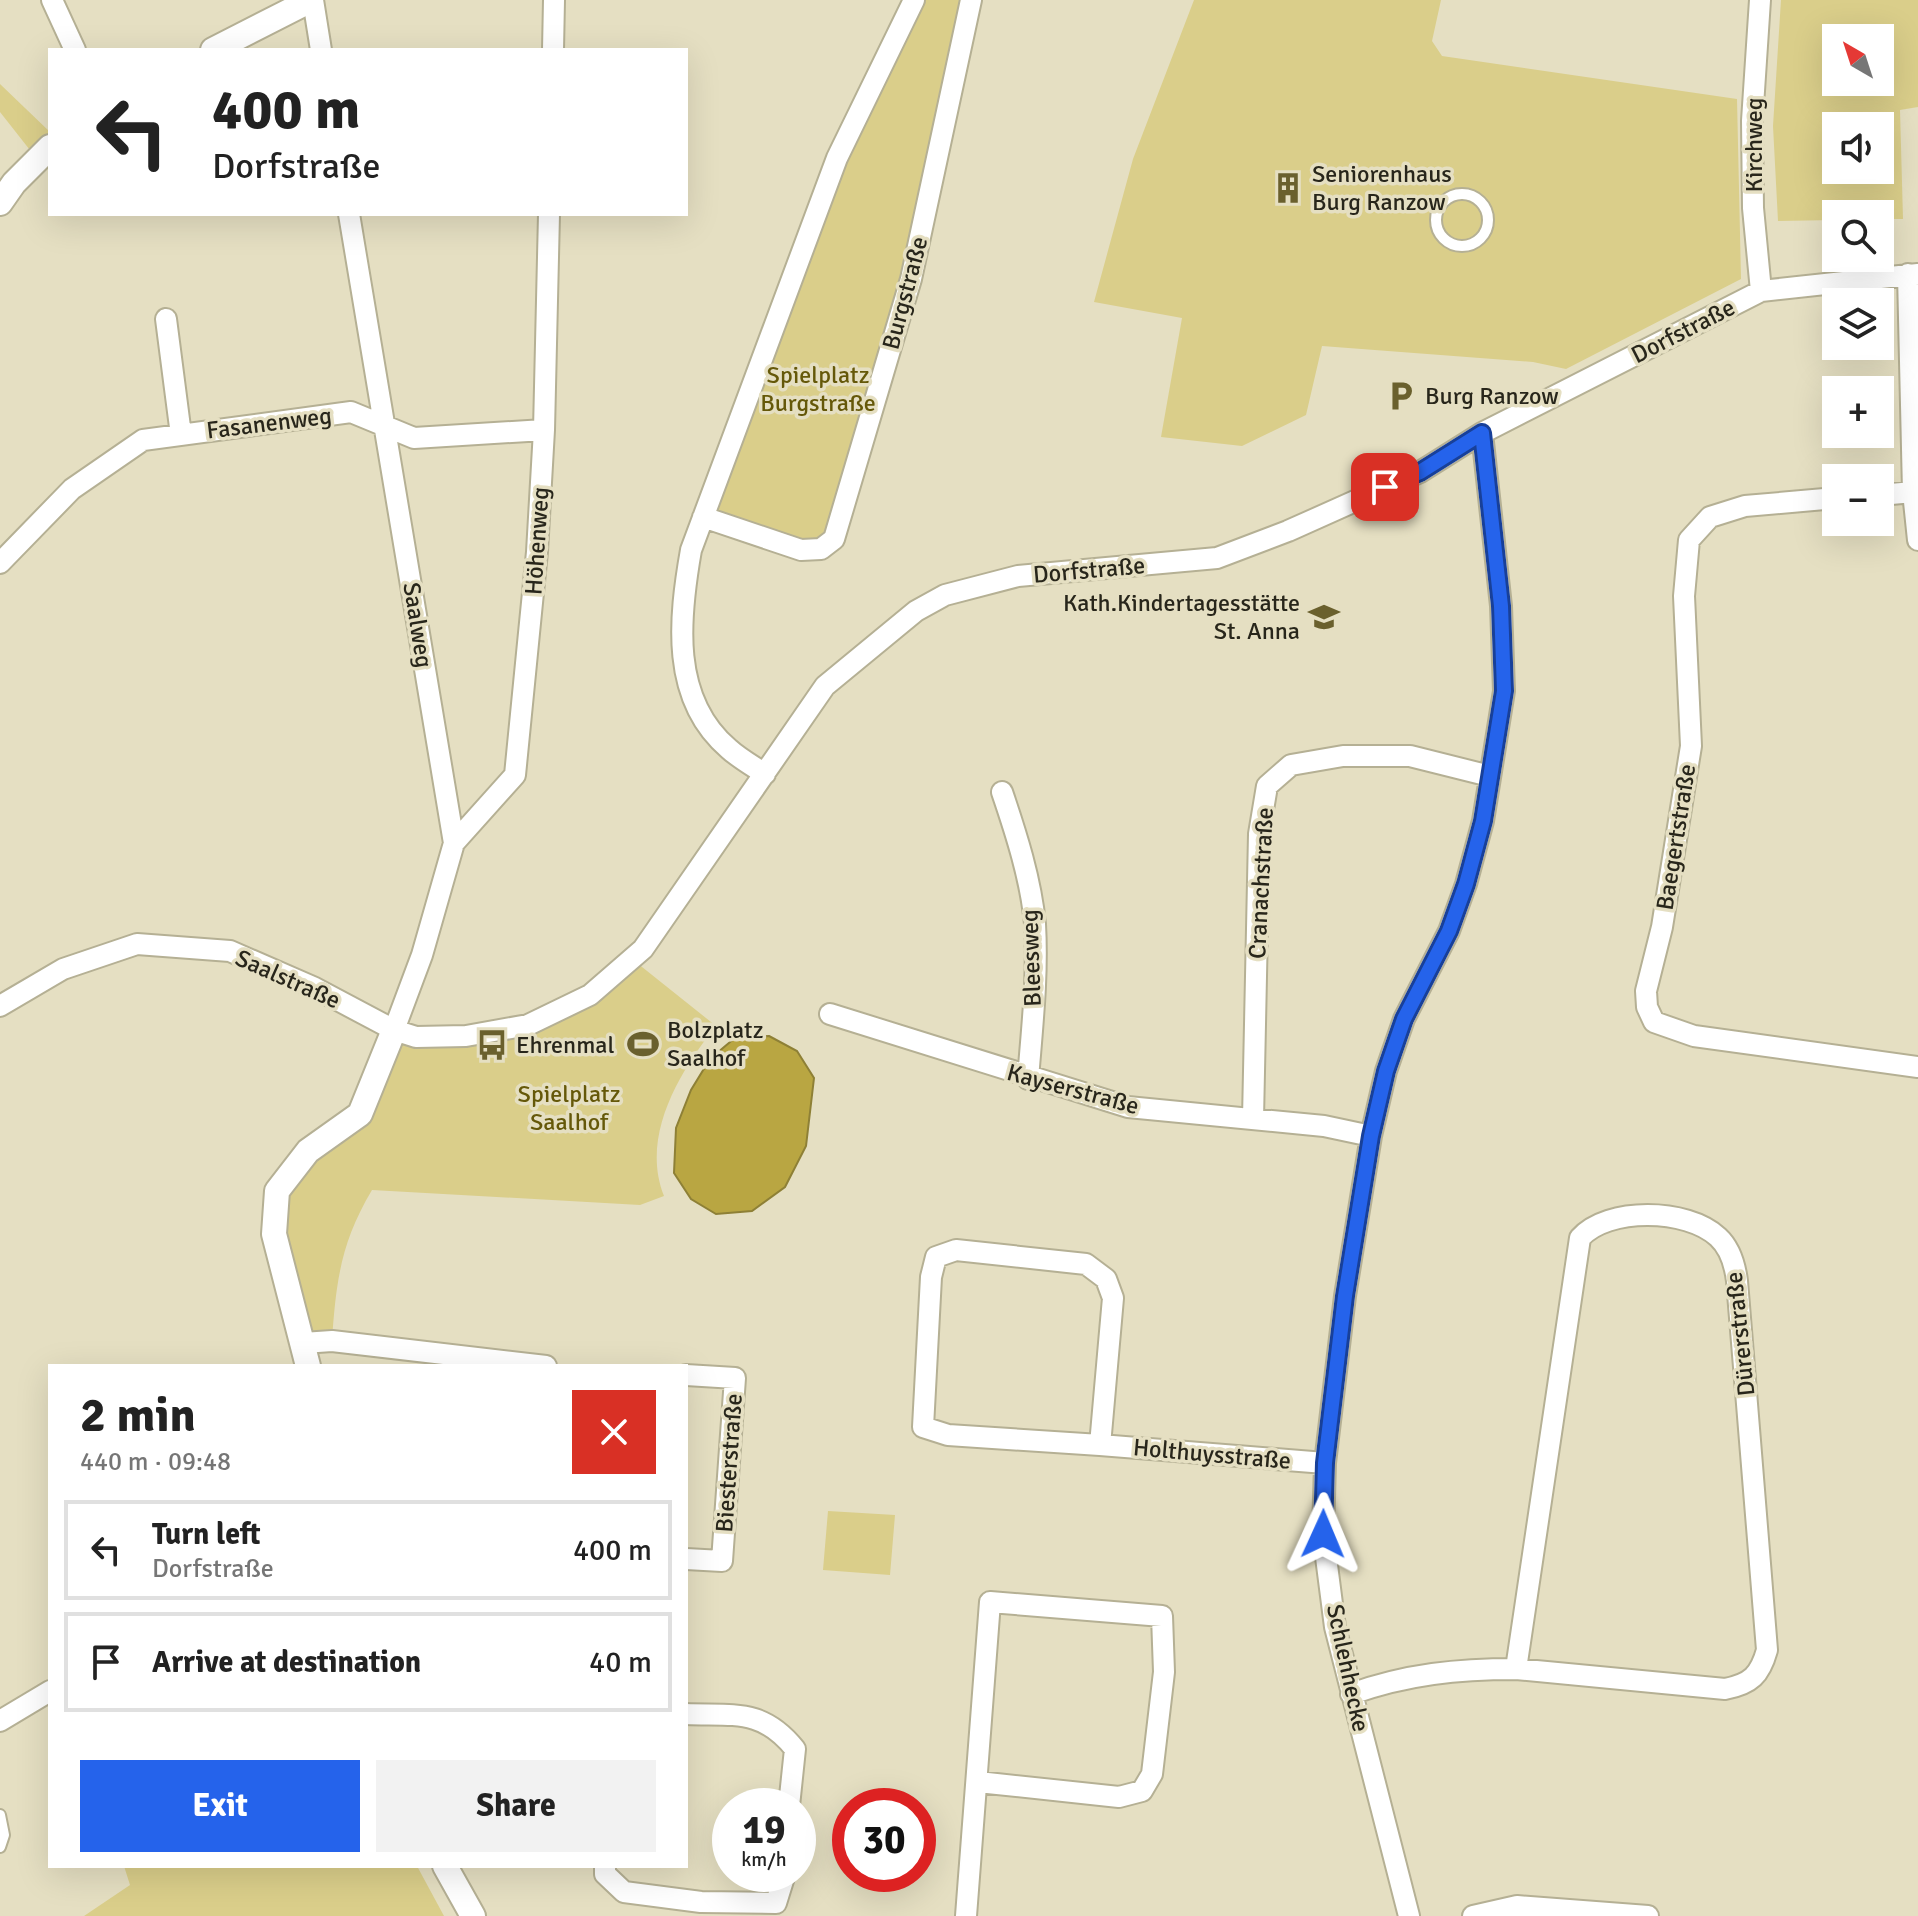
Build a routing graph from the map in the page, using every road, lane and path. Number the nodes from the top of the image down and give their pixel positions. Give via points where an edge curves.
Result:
1 (52, 0) edge
2 (312, 0) edge
3 (554, 0) edge
4 (914, 0) edge
5 (971, 0) edge
6 (1760, 0) edge
7 (74, 48) edge
8 (217, 48) edge
9 (321, 48) edge
10 (553, 48) edge
11 (48, 149) edge
12 (0, 203) edge
13 (1436, 215) joint
14 (349, 216) edge
15 (549, 216) edge
16 (1913, 274) edge
17 (1761, 291) junction
18 (166, 319) dead end
19 (386, 425) junction
20 (544, 430) junction
21 (1482, 433) junction
22 (181, 435) junction
23 (1913, 492) junction
24 (1894, 494) edge
25 (1822, 499) edge
26 (703, 517) junction
27 (1918, 540) edge
28 (0, 563) edge
29 (765, 774) junction
30 (1490, 776) junction
31 (1002, 792) dead end
32 (454, 843) junction
33 (0, 1006) edge
34 (830, 1014) dead end
35 (394, 1030) junction
36 (1918, 1067) edge
37 (1028, 1079) junction
38 (1253, 1119) junction
39 (1371, 1136) junction
40 (306, 1354) edge
41 (529, 1364) edge
42 (688, 1375) edge
43 (1100, 1445) junction
44 (1325, 1463) junction
45 (688, 1559) edge
46 (1516, 1669) junction
47 (48, 1692) edge
48 (1351, 1694) junction
49 (688, 1714) edge
50 (0, 1721) edge
51 (978, 1782) junction
52 (791, 1788) edge
53 (0, 1815) edge
54 (0, 1847) edge
55 (446, 1868) edge
56 (605, 1868) edge
57 (779, 1892) edge
58 (473, 1916) edge
59 (966, 1916) edge
60 (1409, 1916) edge
61 (1473, 1916) edge
62 (1648, 1916) edge

1 - 7 street
2 - 8 street
2 - 9 street
3 - 10 street
4 - 26 street via 837,158
5 - 26 street, Burgstraße via 911,279 834,539 821,549 801,550
6 - 17 street, Kirchweg via 1752,121
11 - 12 street
13 - 13 lane via 1452,195 1473,196 1486,210 1487,228 1474,243 1454,244 1438,230
14 - 19 street, Saalweg
15 - 20 street, Höhenweg
16 - 17 street, Dorfstraße
16 - 23 street
17 - 21 street, Dorfstraße
18 - 22 street, Fasanenweg
19 - 20 street, Fasanenweg via 414,438
19 - 22 street, Fasanenweg via 351,412
19 - 32 street, Saalweg
20 - 32 street, Höhenweg via 515,775
21 - 29 street, Dorfstraße via 1420,472 1217,558 1018,576 945,595 888,631 825,686
21 - 30 street, Schlehhecke via 1501,606 1504,691
22 - 28 street, Fasanenweg via 143,440 72,489
23 - 24 street
23 - 27 street
25 - 36 street, Baegertstraße via 1745,506 1710,517 1689,540 1684,596 1691,746 1647,1007 1654,1022 1694,1036
26 - 29 street via 691,550 680,614 683,672 702,716 727,748
29 - 35 street, Dorfstraße via 643,949 590,995 528,1025 491,1032 416,1037
30 - 38 street, Cranachstraße via 1410,756 1343,756 1291,765 1267,786 1259,834
30 - 39 street, Schlehhecke via 1466,884 1449,931 1404,1019
31 - 37 street, Bleesweg via 1035,922
32 - 35 street, Saalweg
33 - 35 street, Saalstraße via 63,969 137,944 230,951
34 - 37 street, Kayserstraße
35 - 40 street via 360,1114 308,1151 277,1191 274,1234
37 - 38 street, Kayserstraße via 1128,1107
38 - 39 street, Kayserstraße
39 - 44 street, Schlehhecke
40 - 41 street via 332,1341
42 - 45 street, Biesterstraße via 735,1378 722,1561
43 - 43 street, Holthuysstraße via 1113,1298 1106,1279 1086,1264 956,1250 936,1257 923,1427 948,1435
43 - 44 street, Holthuysstraße
44 - 48 street, Schlehhecke via 1323,1534 1335,1627
46 - 46 street, Dürerstraße via 1725,1689 1752,1682 1763,1667 1767,1650 1737,1281 1728,1251 1706,1228 1645,1216 1614,1216 1591,1226 1580,1238
46 - 48 street, Dürerstraße via 1448,1669 1392,1679
47 - 50 street
48 - 60 street, Schlehhecke
49 - 52 street via 753,1717 778,1728 795,1749
51 - 51 street via 990,1602 1162,1616 1164,1672 1152,1774 1142,1791 1119,1797
51 - 59 street
53 - 54 lane
55 - 58 street
56 - 57 street via 624,1892 747,1905 776,1903
61 - 62 street via 1517,1906

